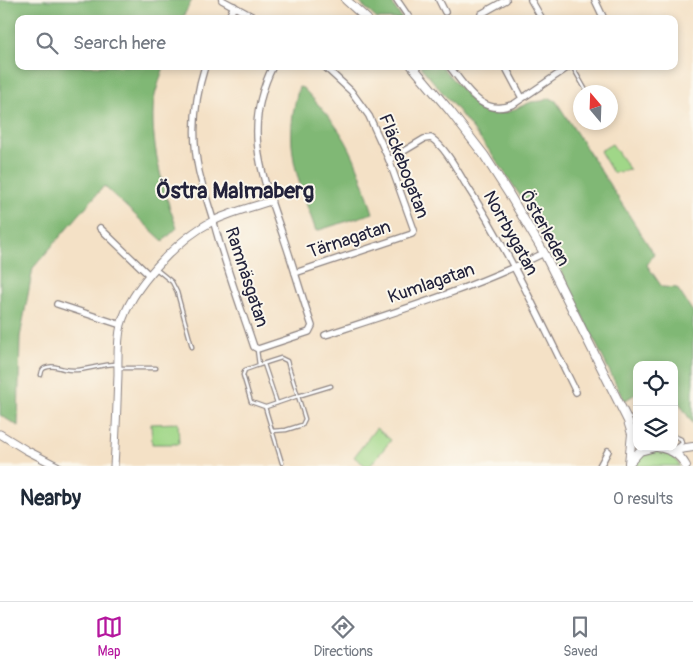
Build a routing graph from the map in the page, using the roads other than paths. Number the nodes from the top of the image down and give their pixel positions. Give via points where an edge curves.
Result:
1 (222, 0) edge
2 (346, 0) edge
3 (397, 0) edge
4 (439, 0) edge
5 (506, 0) edge
6 (532, 0) edge
7 (595, 0) edge
8 (234, 6) junction
9 (445, 12) dead end
10 (230, 15) edge
11 (250, 15) edge
12 (363, 15) edge
13 (407, 15) edge
14 (481, 15) edge
15 (540, 15) edge
16 (602, 15) edge
17 (205, 70) edge
18 (271, 70) edge
19 (328, 70) edge
20 (415, 70) edge
21 (452, 70) edge
22 (507, 70) edge
23 (564, 70) edge
24 (571, 70) edge
25 (582, 85) edge
26 (522, 98) junction
27 (389, 160) junction
28 (271, 201) junction
29 (214, 221) junction
30 (100, 228) dead end
31 (412, 234) joint
32 (544, 253) junction
33 (156, 268) junction
34 (515, 268) junction
35 (295, 273) junction
36 (149, 275) junction
37 (57, 304) dead end
38 (121, 325) junction
39 (325, 335) dead end
40 (192, 347) dead end
41 (257, 348) junction
42 (264, 364) junction
43 (259, 365) junction
44 (118, 366) junction
45 (156, 368) dead end
46 (41, 375) dead end
47 (331, 386) dead end
48 (576, 392) dead end
49 (298, 396) junction
50 (277, 403) junction
51 (265, 407) junction
52 (628, 421) junction
53 (633, 427) edge
54 (272, 431) junction
55 (0, 434) edge
56 (678, 437) edge
57 (678, 446) edge
58 (693, 447) edge
59 (678, 449) edge
60 (608, 451) dead end
61 (640, 451) edge
62 (674, 451) edge
63 (282, 462) dead end
64 (628, 465) edge
65 (58, 466) edge
66 (114, 466) edge
67 (600, 466) edge
68 (686, 466) edge

1 - 8 street
2 - 12 main road
3 - 13 street
4 - 9 street
5 - 14 street
6 - 15 street
7 - 16 street
8 - 10 street
8 - 11 street
17 - 29 street, Ramnäsgatan via 196,99 195,148
18 - 28 street via 261,96 256,131 260,164
19 - 27 street, Fläckebogatan via 351,91 369,116
20 - 32 main road, Österleden via 484,155
21 - 26 street via 473,96 485,105 506,107
22 - 26 street
23 - 26 street
24 - 25 lane
27 - 31 street, Fläckebogatan via 414,230
27 - 34 street, Norrbygatan via 424,139 436,142 484,212
28 - 29 street
28 - 35 street
29 - 33 street via 200,228
29 - 41 street, Ramnäsgatan
30 - 36 street
31 - 35 street, Tärnagatan
32 - 34 street, Kumlagatan
32 - 52 main road, Österleden
33 - 36 street
33 - 40 lane via 172,282 177,292
34 - 39 street, Kumlagatan
34 - 48 street, Norrbygatan
35 - 41 street via 312,327 309,332
36 - 38 street via 129,304
37 - 38 street
38 - 44 street
41 - 43 lane
42 - 43 lane
42 - 49 lane via 281,358 287,361
42 - 50 lane
43 - 51 lane via 245,370 243,375 251,402
44 - 45 lane
44 - 46 lane via 107,364 81,370 53,366 45,367
44 - 66 street
47 - 49 lane
49 - 50 lane
49 - 54 lane via 306,419 302,425
50 - 51 lane
51 - 54 lane
52 - 53 main road, Österleden
52 - 64 main road, Österleden via 632,434
54 - 63 lane
55 - 65 street
56 - 57 lane via 682,443
58 - 59 main road
60 - 67 street
61 - 64 main road
62 - 68 main road

